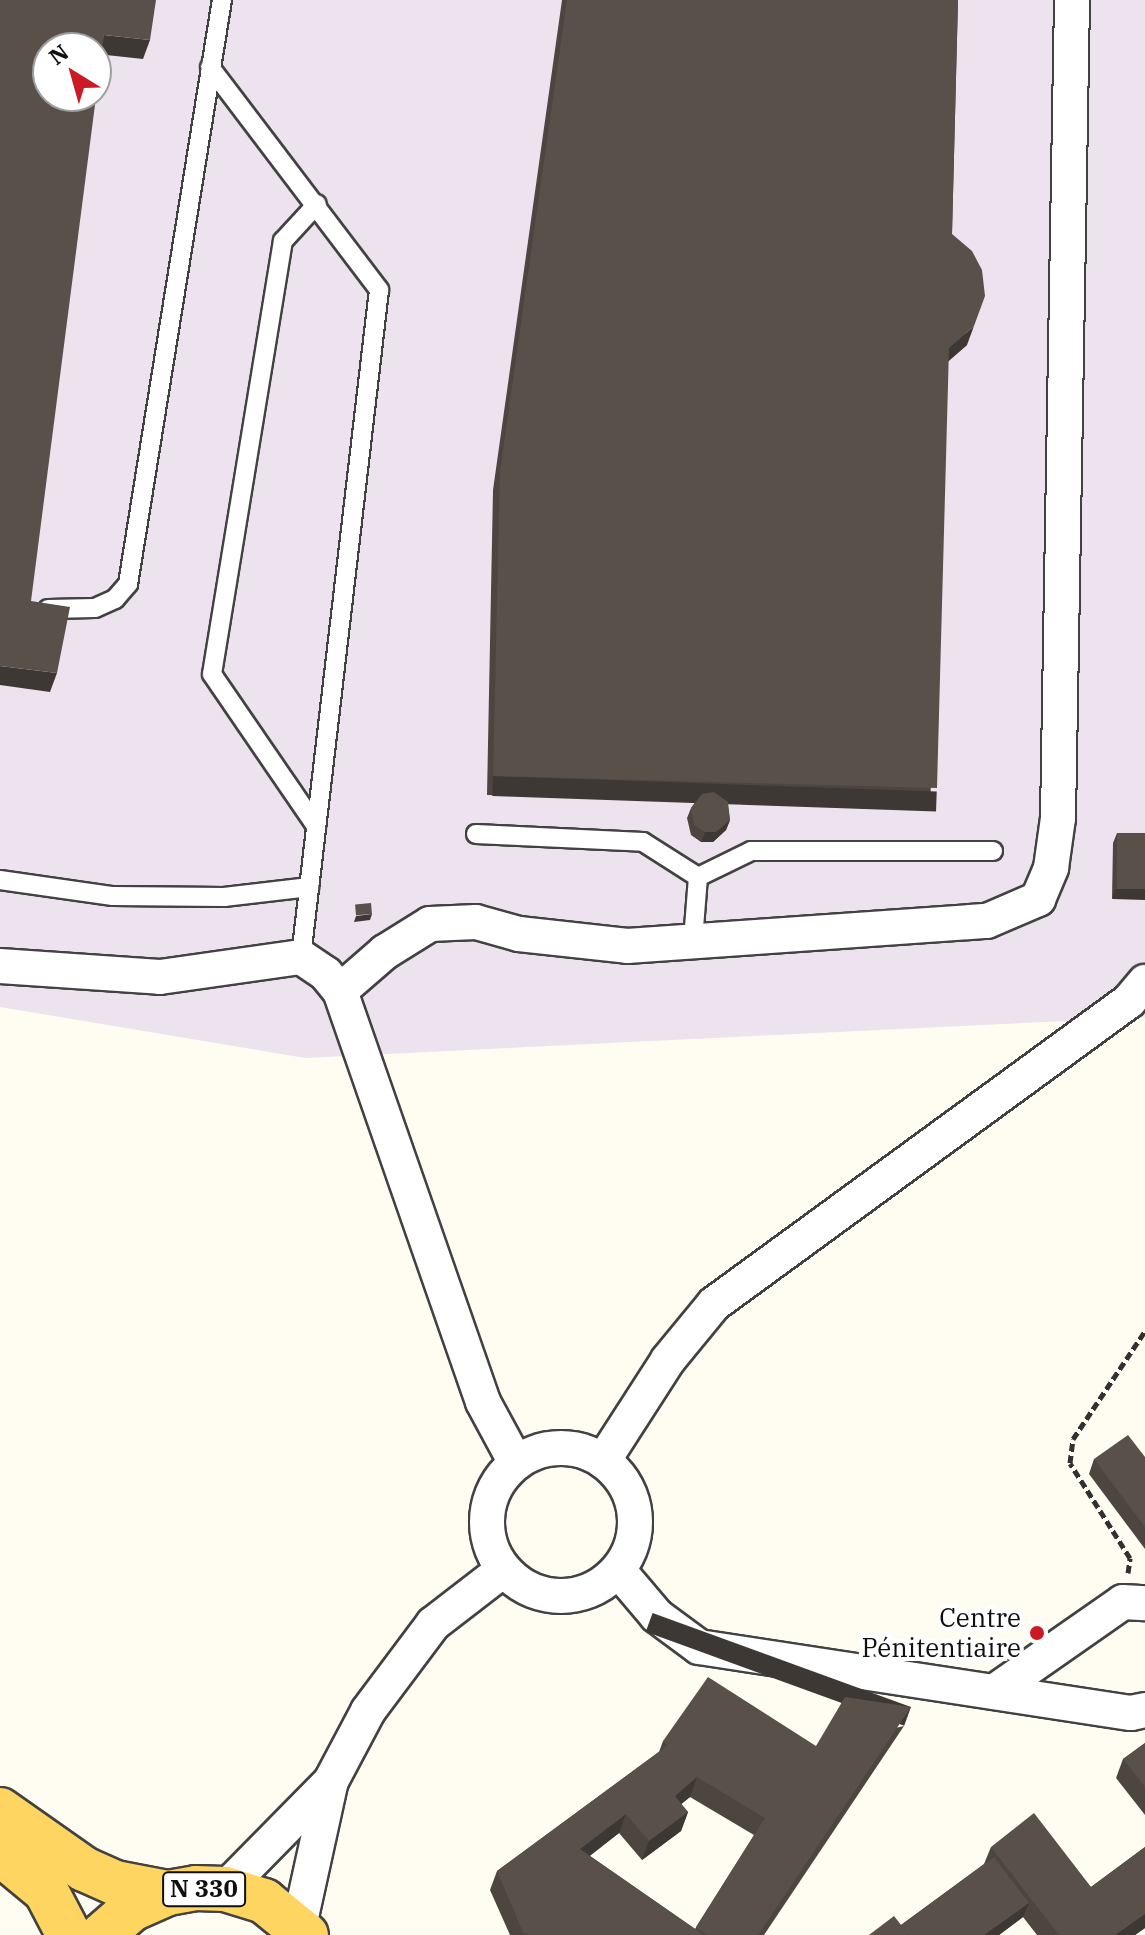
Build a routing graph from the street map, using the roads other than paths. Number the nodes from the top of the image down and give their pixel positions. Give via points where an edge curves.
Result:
1 (222, 0) edge
2 (1072, 0) edge
3 (210, 67) junction
4 (317, 204) junction
5 (37, 609) edge
6 (316, 826) junction
7 (476, 834) dead end
8 (993, 851) dead end
9 (698, 877) junction
10 (0, 880) edge
11 (309, 887) junction
12 (693, 941) junction
13 (301, 957) junction
14 (0, 966) edge
15 (1145, 982) edge
16 (340, 991) junction
17 (603, 1461) junction
18 (516, 1463) junction
19 (503, 1570) junction
20 (618, 1570) junction
21 (1134, 1602) edge
22 (994, 1692) junction
23 (1145, 1710) edge
24 (331, 1781) junction
25 (0, 1810) edge
26 (0, 1853) edge
27 (225, 1889) junction
28 (168, 1893) junction
29 (302, 1930) edge
30 (69, 1935) edge
31 (102, 1935) edge

1 - 3 lane
2 - 12 street via 1058,818 1051,868 1038,899 987,921
3 - 4 lane
3 - 5 lane via 128,584 115,599 95,608
4 - 6 lane via 379,290
4 - 6 lane via 283,241 212,674
6 - 11 lane
7 - 9 lane via 643,842
8 - 9 lane via 751,851
9 - 12 lane
10 - 11 lane via 113,896 224,897
11 - 13 lane
12 - 16 street via 627,946 519,934 476,922 430,924 385,952
13 - 14 street via 160,977
13 - 16 street
15 - 17 street via 1129,1001 714,1304 668,1360
16 - 18 street via 483,1402
17 - 18 street via 559,1448
17 - 20 street via 632,1499 636,1524
18 - 19 street via 489,1502 486,1526
19 - 20 street via 539,1594 561,1597 602,1584
19 - 24 street via 433,1624 368,1711
20 - 22 street via 657,1616 699,1647
21 - 22 street
22 - 23 street via 1131,1713
24 - 27 street
24 - 29 street
25 - 28 main road, N 330 via 84,1869 116,1883
26 - 30 main road via 46,1891
27 - 28 main road, N 330
27 - 29 main road, N 330 via 264,1901
28 - 31 main road, N 330 via 132,1909

